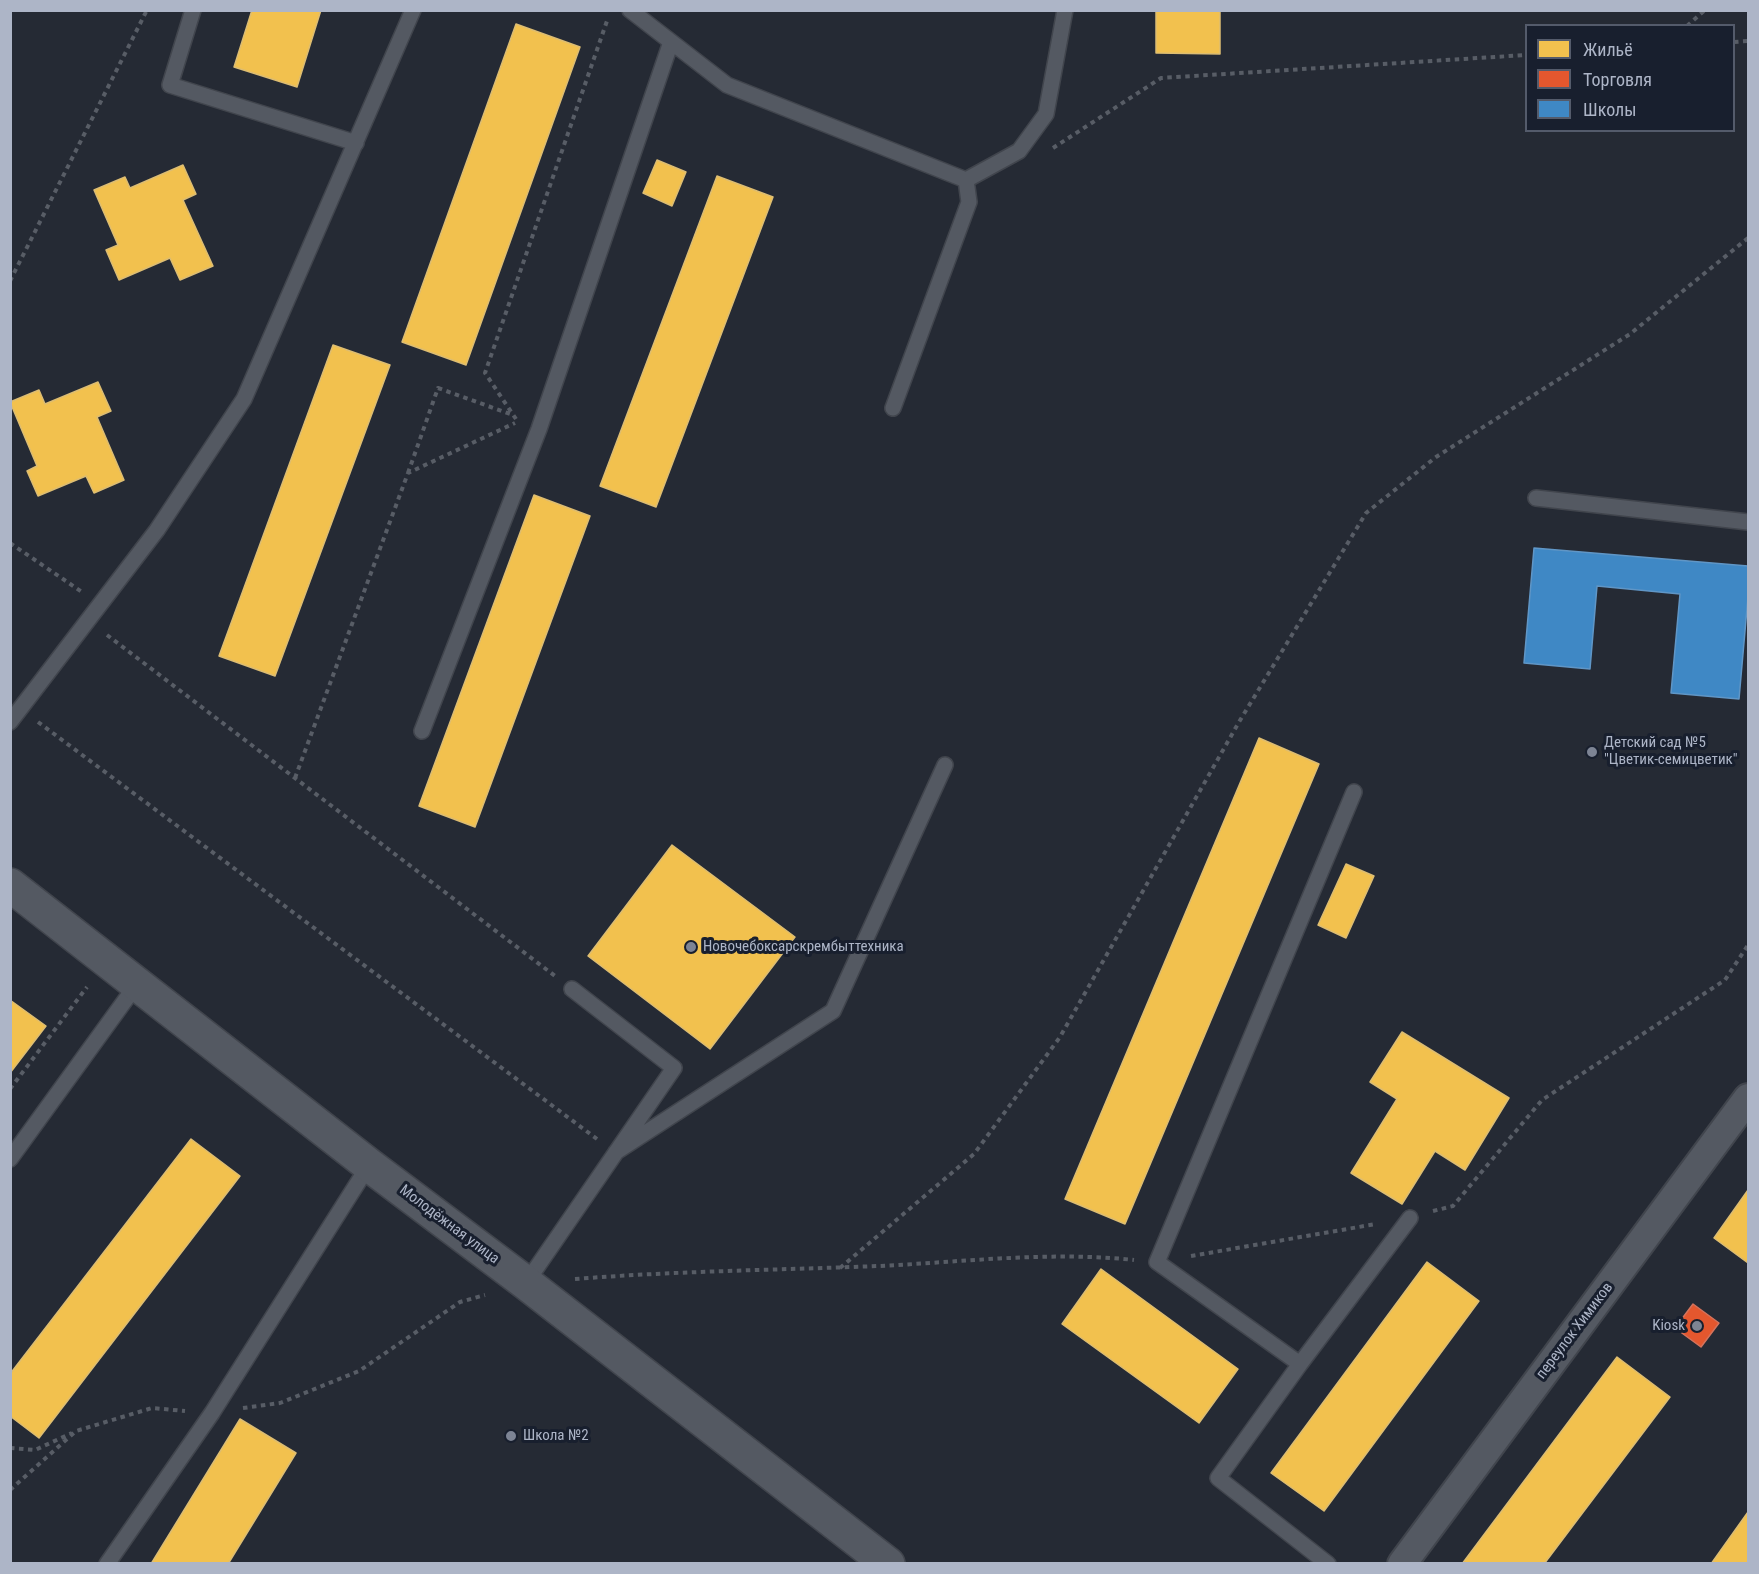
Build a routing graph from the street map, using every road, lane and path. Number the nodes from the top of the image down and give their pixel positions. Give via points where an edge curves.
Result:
1 (147, 10) edge
2 (194, 10) edge
3 (413, 10) edge
4 (611, 10) edge
5 (630, 10) edge
6 (1065, 10) edge
7 (1705, 10) edge
8 (1689, 24) edge
9 (671, 42) junction
10 (1525, 55) edge
11 (356, 143) junction
12 (1050, 150) dead end
13 (966, 180) junction
14 (1749, 238) edge
15 (10, 281) edge
16 (893, 408) dead end
17 (513, 414) junction
18 (408, 473) junction
19 (1536, 498) dead end
20 (1749, 522) edge
21 (10, 543) edge
22 (100, 604) junction
23 (88, 620) junction
24 (21, 709) junction
25 (10, 722) edge
26 (422, 731) dead end
27 (945, 765) dead end
28 (295, 778) junction
29 (1354, 792) dead end
30 (10, 885) edge
31 (89, 984) dead end
32 (137, 984) junction
33 (572, 989) joint
34 (10, 1089) edge
35 (1749, 1098) edge
36 (616, 1152) junction
37 (10, 1159) edge
38 (369, 1165) junction
39 (1410, 1218) dead end
40 (840, 1268) dead end
41 (526, 1283) junction
42 (1300, 1364) junction
43 (76, 1431) dead end
44 (10, 1448) edge
45 (107, 1563) edge
46 (888, 1563) edge
47 (1329, 1563) edge
48 (1402, 1563) edge

1 - 15 path
2 - 11 lane via 170,85
3 - 11 lane
4 - 17 path via 485,373
5 - 9 lane
6 - 13 lane via 1046,114 1019,151
7 - 8 path
9 - 13 lane via 727,85
9 - 26 lane via 539,429
10 - 12 path via 1161,78
11 - 22 lane via 244,399 157,530
13 - 16 lane via 969,202
14 - 40 path via 1630,334 1436,458 1366,513 1239,722 1060,1037 974,1154
17 - 18 path via 518,422
17 - 18 path via 438,388
18 - 28 path
19 - 20 lane
21 - 22 path
22 - 23 lane
23 - 24 lane
23 - 28 path
24 - 25 lane
24 - 36 path
27 - 36 lane via 833,1011
28 - 33 path
29 - 42 lane via 1157,1262
30 - 32 street, Молодёжная улица
31 - 34 path
32 - 37 lane
32 - 38 street, Молодёжная улица
33 - 36 lane via 674,1068
35 - 48 street, переулок Химиков
36 - 41 lane
38 - 41 street, Молодёжная улица
38 - 45 lane via 212,1413
39 - 42 lane
41 - 46 street, Молодёжная улица
42 - 47 lane via 1218,1478
43 - 44 path via 34,1450

